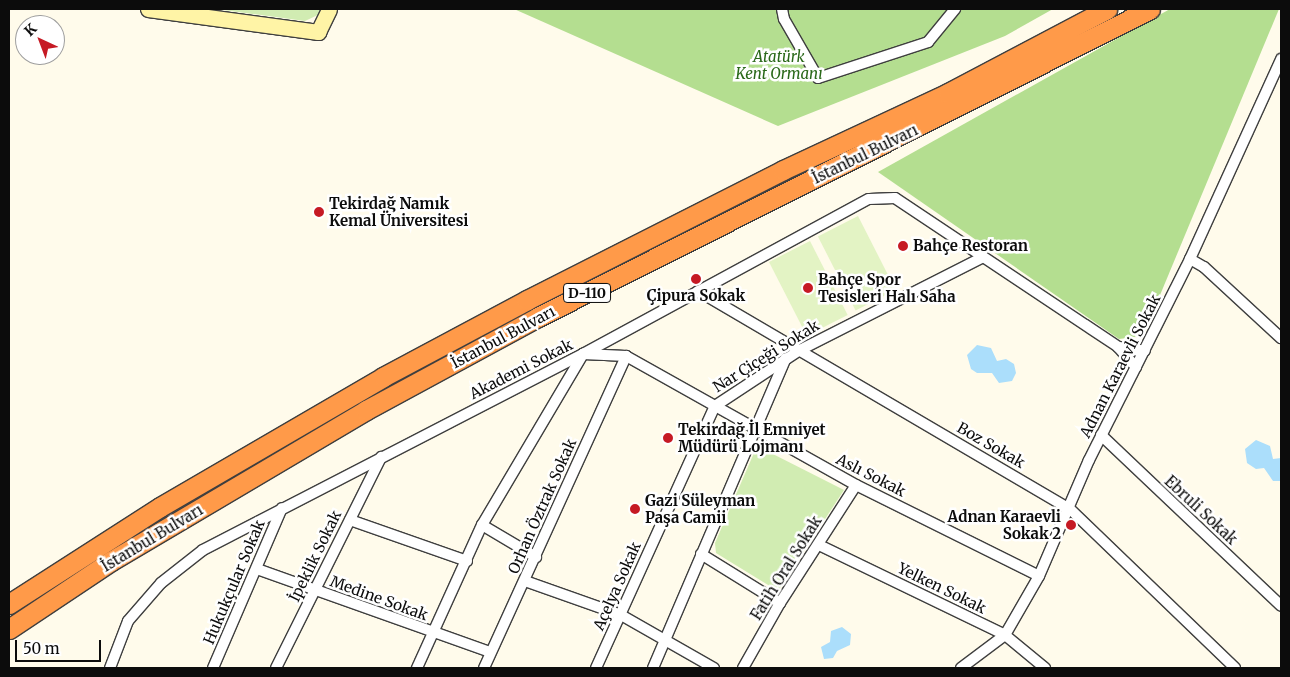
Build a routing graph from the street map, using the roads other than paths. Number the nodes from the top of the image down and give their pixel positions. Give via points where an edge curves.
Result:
1 (148, 9) edge
2 (329, 9) edge
3 (782, 9) edge
4 (955, 9) edge
5 (1107, 9) edge
6 (1150, 9) edge
7 (1281, 59) edge
8 (983, 257) junction
9 (1190, 259) junction
10 (698, 291) junction
11 (1281, 338) edge
12 (1118, 347) junction
13 (800, 350) junction
14 (1145, 351) junction
15 (583, 354) junction
16 (626, 356) junction
17 (786, 358) junction
18 (1136, 367) junction
19 (715, 406) junction
20 (755, 430) junction
21 (1101, 435) junction
22 (381, 458) junction
23 (856, 485) junction
24 (282, 508) junction
25 (1070, 509) junction
26 (350, 520) junction
27 (482, 526) junction
28 (819, 545) junction
29 (700, 554) junction
30 (536, 557) junction
31 (466, 560) junction
32 (258, 568) junction
33 (1039, 576) junction
34 (525, 581) junction
35 (316, 590) junction
36 (780, 603) junction
37 (9, 604) edge
38 (1281, 606) edge
39 (621, 615) junction
40 (9, 629) edge
41 (433, 634) junction
42 (1005, 634) junction
43 (665, 638) junction
44 (490, 652) junction
45 (216, 667) edge
46 (110, 668) edge
47 (276, 668) edge
48 (418, 668) edge
49 (484, 668) edge
50 (596, 668) edge
51 (653, 668) edge
52 (714, 668) edge
53 (744, 668) edge
54 (961, 668) edge
55 (1045, 668) edge
56 (1235, 668) edge

1 - 2 street via 318,32
3 - 4 street via 784,19 818,78 928,42
5 - 37 highway, İstanbul Bulvarı / D-110 via 948,93 783,170 392,372 185,492
6 - 40 highway, İstanbul Bulvarı / D-110 via 547,313 366,410 111,562
7 - 9 street, Adnan Karaevli Sokak
8 - 10 street, Akademi Sokak via 896,198 883,197 869,199
8 - 12 street
8 - 13 street, Nar Çiçeği Sokak
9 - 11 street via 1204,267
9 - 14 street, Adnan Karaevli Sokak
10 - 13 street, Boz Sokak
10 - 15 street, Akademi Sokak
12 - 14 street
12 - 18 street
13 - 17 street, Nar Çiçeği Sokak
13 - 25 street, Boz Sokak
14 - 18 street, Adnan Karaevli Sokak
15 - 16 street, Aslı Sokak
15 - 22 street, Akademi Sokak
15 - 27 street
16 - 19 street, Aslı Sokak
16 - 30 street, Orhan Öztrak Sokak
17 - 19 street, Nar Çiçeği Sokak
17 - 20 street
18 - 21 street, Adnan Karaevli Sokak
19 - 20 street, Aslı Sokak
19 - 39 street, Açelya Sokak
20 - 23 street, Aslı Sokak
20 - 29 street
21 - 25 street, Adnan Karaevli Sokak
21 - 38 street, Ebruli Sokak
22 - 24 street, Akademi Sokak
22 - 26 street, İpeklik Sokak
23 - 28 street, Fatih Oral Sokak
23 - 33 street, Aslı Sokak
24 - 32 street, Hukukçular Sokak
24 - 46 street, Akademi Sokak via 202,550 161,583 128,621
25 - 33 street, Adnan Karaevli Sokak
25 - 56 street, Boz Sokak
26 - 31 street
26 - 35 street, İpeklik Sokak
27 - 30 street
27 - 31 street
28 - 36 street, Fatih Oral Sokak
28 - 42 street, Yelken Sokak
29 - 36 street
29 - 43 street
30 - 34 street, Orhan Öztrak Sokak
31 - 41 street
32 - 35 street, Medine Sokak
32 - 45 street, Hukukçular Sokak
33 - 42 street, Adnan Karaevli Sokak
34 - 39 street
34 - 44 street, Orhan Öztrak Sokak
35 - 41 street, Medine Sokak
35 - 47 street, İpeklik Sokak
36 - 53 street, Fatih Oral Sokak
39 - 43 street
39 - 50 street, Açelya Sokak
41 - 44 street, Medine Sokak
41 - 48 street
42 - 54 street, Adnan Karaevli Sokak
42 - 55 street, Yelken Sokak
43 - 51 street
43 - 52 street
44 - 49 street, Orhan Öztrak Sokak

